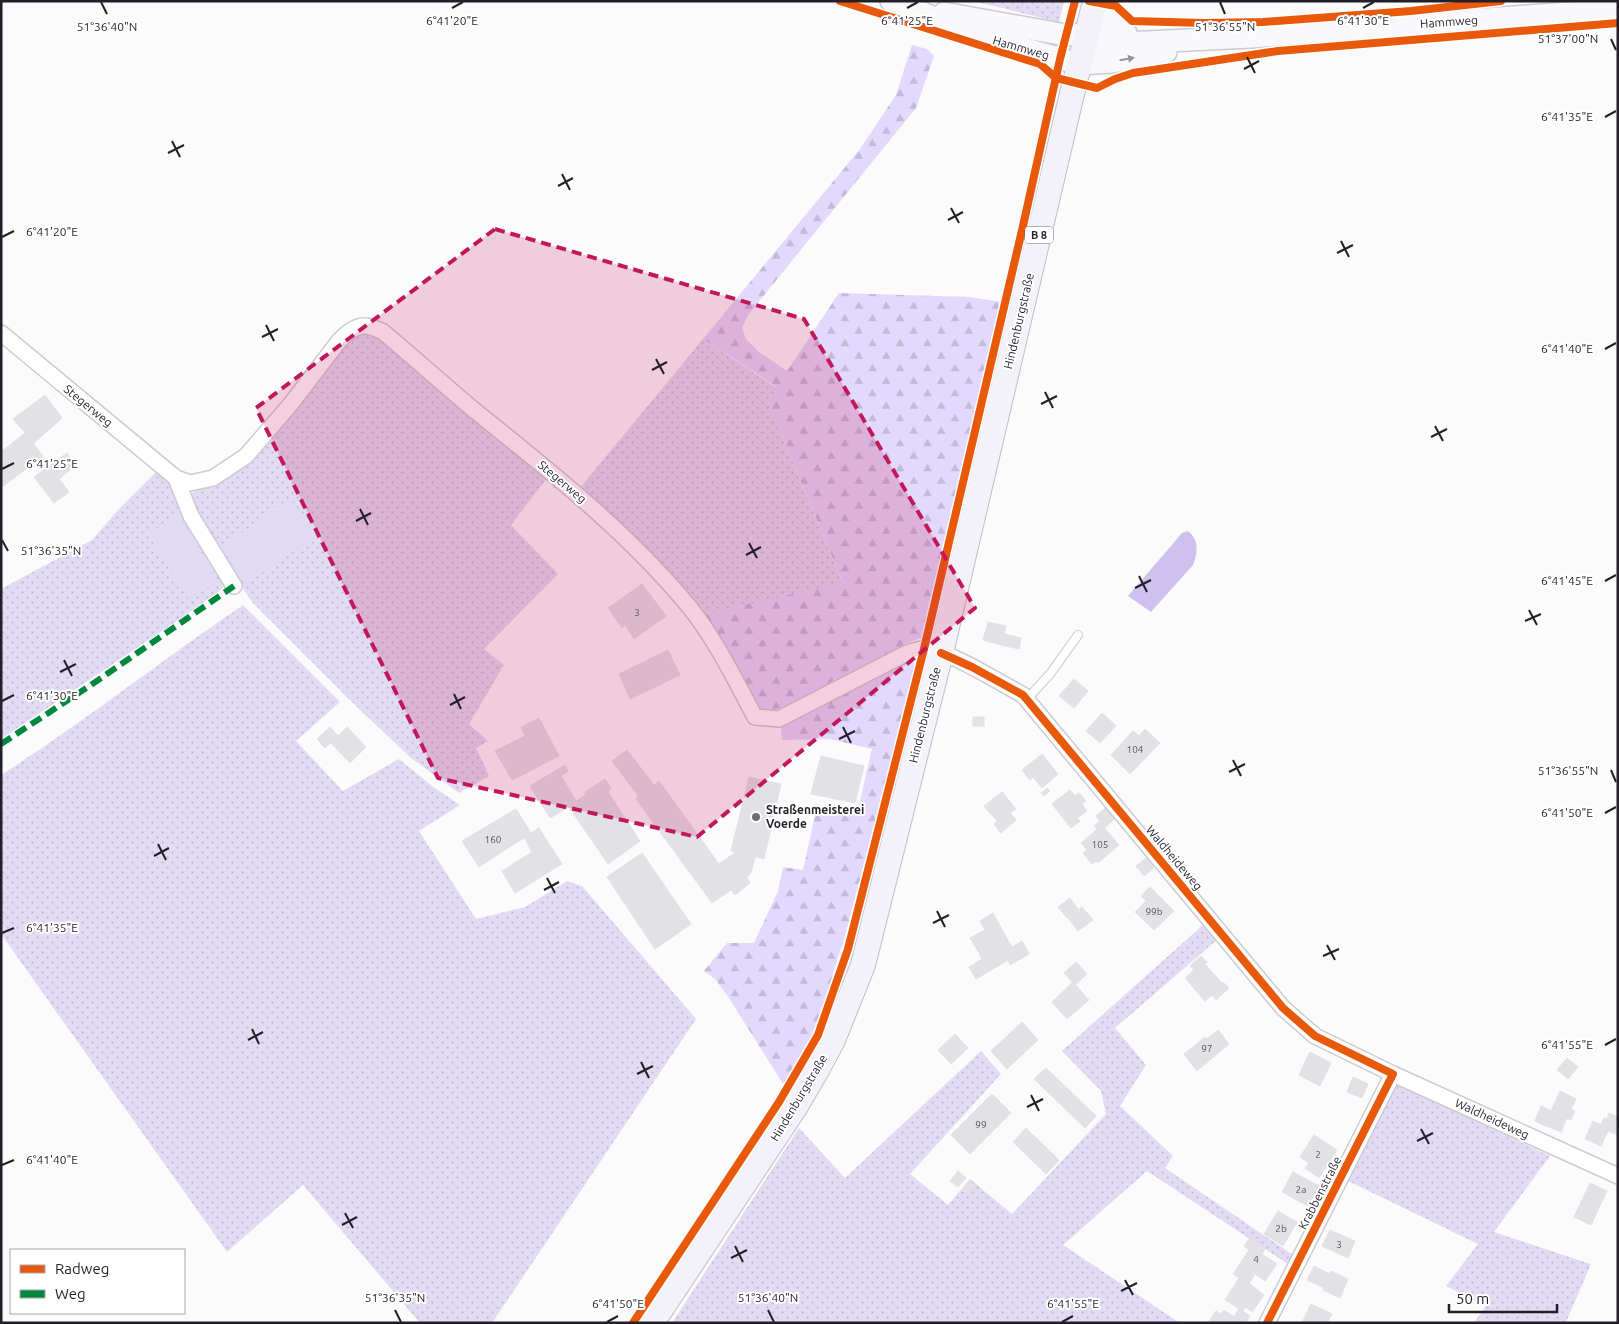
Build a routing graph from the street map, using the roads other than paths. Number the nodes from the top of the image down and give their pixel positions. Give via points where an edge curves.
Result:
1 (1094, 5) edge
2 (905, 6) edge
3 (1618, 9) edge
4 (1126, 33) junction
5 (1251, 38) junction
6 (1083, 49) junction
7 (1, 333) edge
8 (176, 478) junction
9 (234, 586) dead end
10 (1078, 635) dead end
11 (941, 653) junction
12 (1026, 700) junction
13 (1393, 1074) junction
14 (1618, 1176) edge
15 (652, 1323) edge
16 (1267, 1323) edge

1 - 4 main road
1 - 6 main road, Hindenburgstraße / B 8
2 - 6 main road, Hammweg via 963,31
2 - 6 main road, Hammweg via 1066,35
3 - 5 main road, Hammweg
4 - 5 main road, Hammweg
4 - 6 main road, Hammweg
5 - 6 main road, Hammweg via 1112,62
6 - 11 main road, Hindenburgstraße / B 8
7 - 8 street, Stegerweg
8 - 9 street, Stegerweg via 191,516
8 - 11 street, Stegerweg via 190,483 213,478 246,456 339,341 358,327 367,326 382,331 629,541 691,610 714,642 755,717 779,719 904,654 924,649
10 - 12 lane
11 - 12 street, Waldheideweg
11 - 15 main road, Hindenburgstraße / B 8 via 863,964 833,1040 796,1106
12 - 13 street, Waldheideweg via 1283,1008 1315,1036
13 - 14 street, Waldheideweg
13 - 16 street, Krabbenstraße

